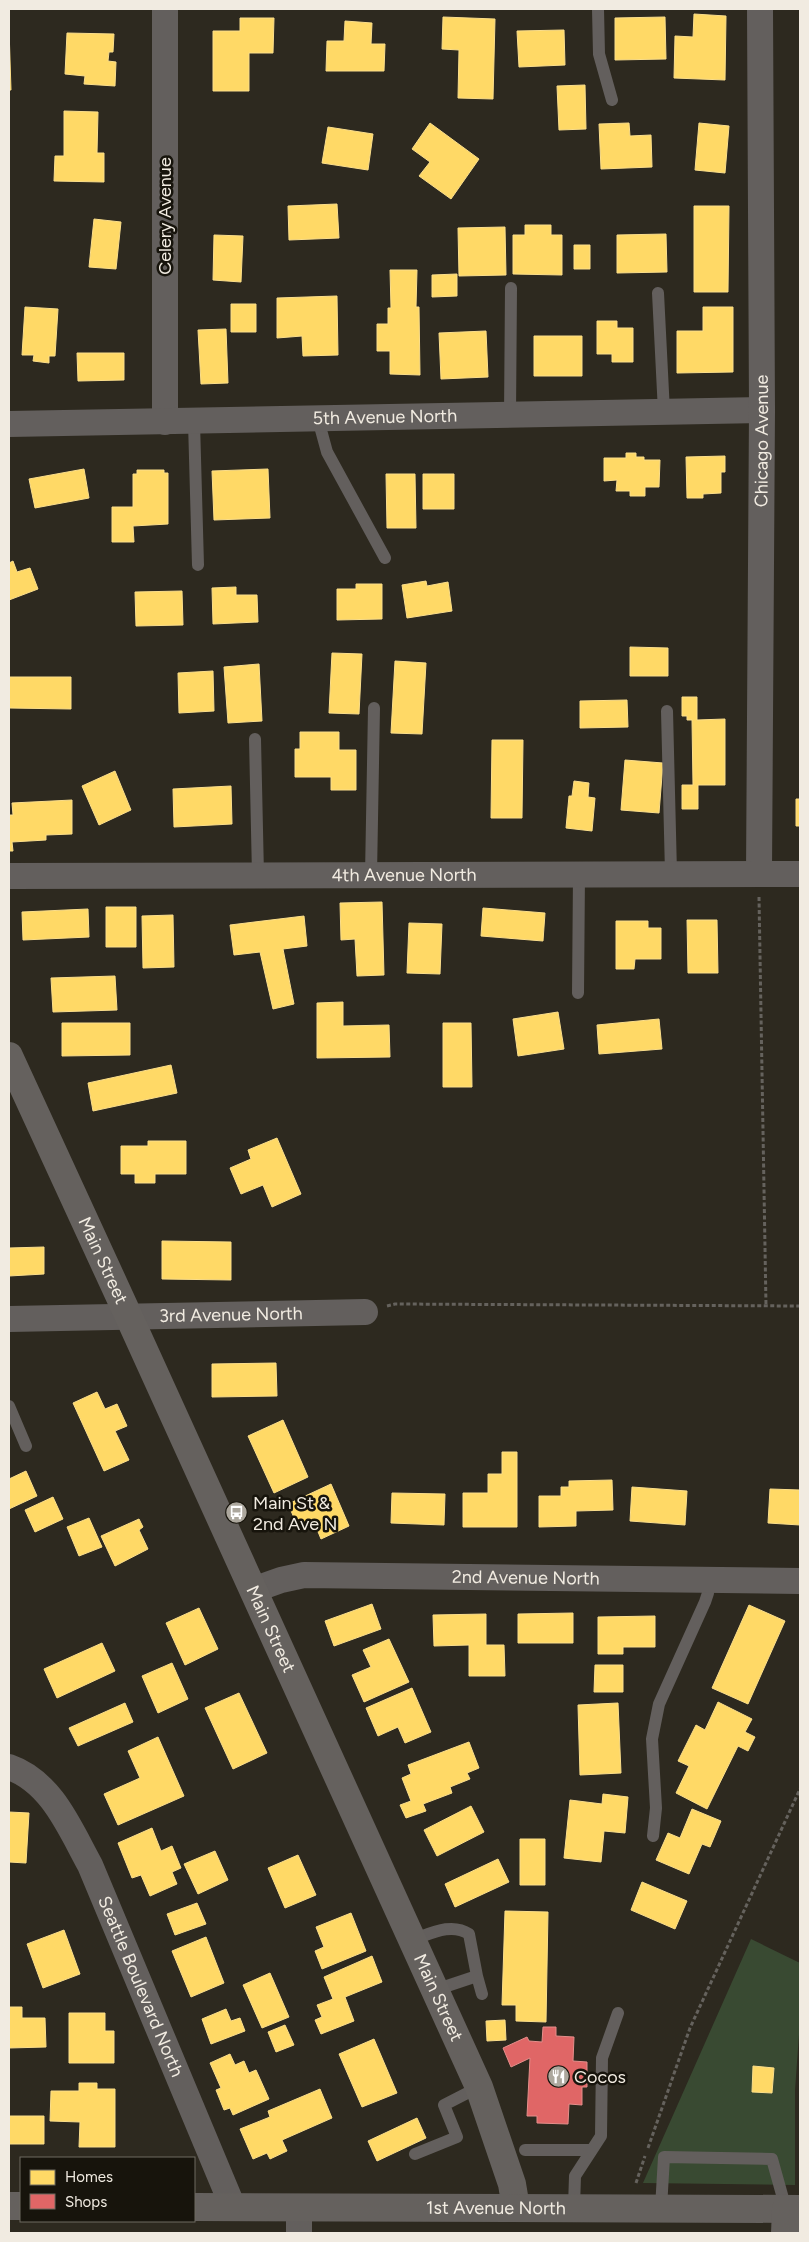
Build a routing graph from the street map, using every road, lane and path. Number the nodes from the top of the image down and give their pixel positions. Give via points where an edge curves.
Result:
1 (165, 9) edge
2 (598, 9) edge
3 (760, 9) edge
4 (612, 100) dead end
5 (511, 288) dead end
6 (658, 293) dead end
7 (762, 410) junction
8 (664, 412) junction
9 (510, 415) junction
10 (318, 419) junction
11 (166, 422) junction
12 (194, 422) junction
13 (9, 424) edge
14 (385, 558) dead end
15 (198, 565) dead end
16 (374, 708) dead end
17 (667, 711) dead end
18 (255, 739) dead end
19 (670, 873) junction
20 (759, 873) junction
21 (579, 874) junction
22 (800, 874) edge
23 (258, 875) junction
24 (371, 875) junction
25 (9, 876) edge
26 (578, 993) dead end
27 (9, 1056) edge
28 (766, 1306) junction
29 (800, 1306) edge
30 (365, 1312) joint
31 (129, 1317) junction
32 (9, 1319) edge
33 (9, 1406) edge
34 (26, 1446) dead end
35 (708, 1580) junction
36 (800, 1581) edge
37 (254, 1590) junction
38 (20, 1772) edge
39 (800, 1789) edge
40 (653, 1836) dead end
41 (412, 1940) junction
42 (477, 1976) junction
43 (435, 1990) junction
44 (482, 1994) dead end
45 (618, 2013) dead end
46 (479, 2087) junction
47 (525, 2150) dead end
48 (592, 2150) junction
49 (415, 2154) dead end
50 (634, 2188) dead end
51 (195, 2207) edge
52 (233, 2207) junction
53 (574, 2207) junction
54 (516, 2208) junction
55 (662, 2208) junction
56 (790, 2217) edge
57 (299, 2220) edge

1 - 11 street, Celery Avenue
2 - 4 lane via 600,54
3 - 7 street, Chicago Avenue
5 - 9 lane
6 - 8 lane
7 - 8 street, 5th Avenue North
7 - 20 street, Chicago Avenue
8 - 9 street, 5th Avenue North
9 - 10 street, 5th Avenue North
10 - 12 street, 5th Avenue North
10 - 14 lane via 327,452
11 - 12 street, 5th Avenue North
11 - 13 street, 5th Avenue North
12 - 15 lane
16 - 24 lane
17 - 19 lane
18 - 23 lane
19 - 20 street, 4th Avenue North
19 - 21 street, 4th Avenue North
20 - 22 street, 4th Avenue North
20 - 28 path
21 - 24 street, 4th Avenue North
21 - 26 lane
23 - 24 street, 4th Avenue North
23 - 25 street, 4th Avenue North
27 - 31 street, Main Street
28 - 29 path
28 - 30 path via 395,1304
30 - 31 street, 3rd Avenue North
31 - 32 street, 3rd Avenue North
31 - 37 street, Main Street
33 - 34 lane
35 - 36 street, 2nd Avenue North
35 - 37 street, 2nd Avenue North via 304,1575
35 - 40 lane via 705,1602 660,1704 652,1739 656,1808
37 - 41 street, Main Street
38 - 52 street, Seattle Boulevard North via 48,1794 90,1865
39 - 50 path via 690,2028
41 - 42 lane via 447,1928 462,1930 469,1934
41 - 43 street, Main Street
42 - 43 lane
42 - 44 lane
43 - 46 street, Main Street
45 - 48 lane via 602,2058 602,2136
46 - 49 lane via 444,2105 457,2137
46 - 54 street, Main Street via 512,2184
47 - 48 lane
48 - 53 lane via 576,2176
51 - 52 street, 1st Avenue North
52 - 57 street, 1st Avenue North
53 - 54 street, 1st Avenue North
53 - 55 street, 1st Avenue North
54 - 57 street, 1st Avenue North
55 - 56 street, 1st Avenue North
55 - 56 lane via 664,2157 772,2159

